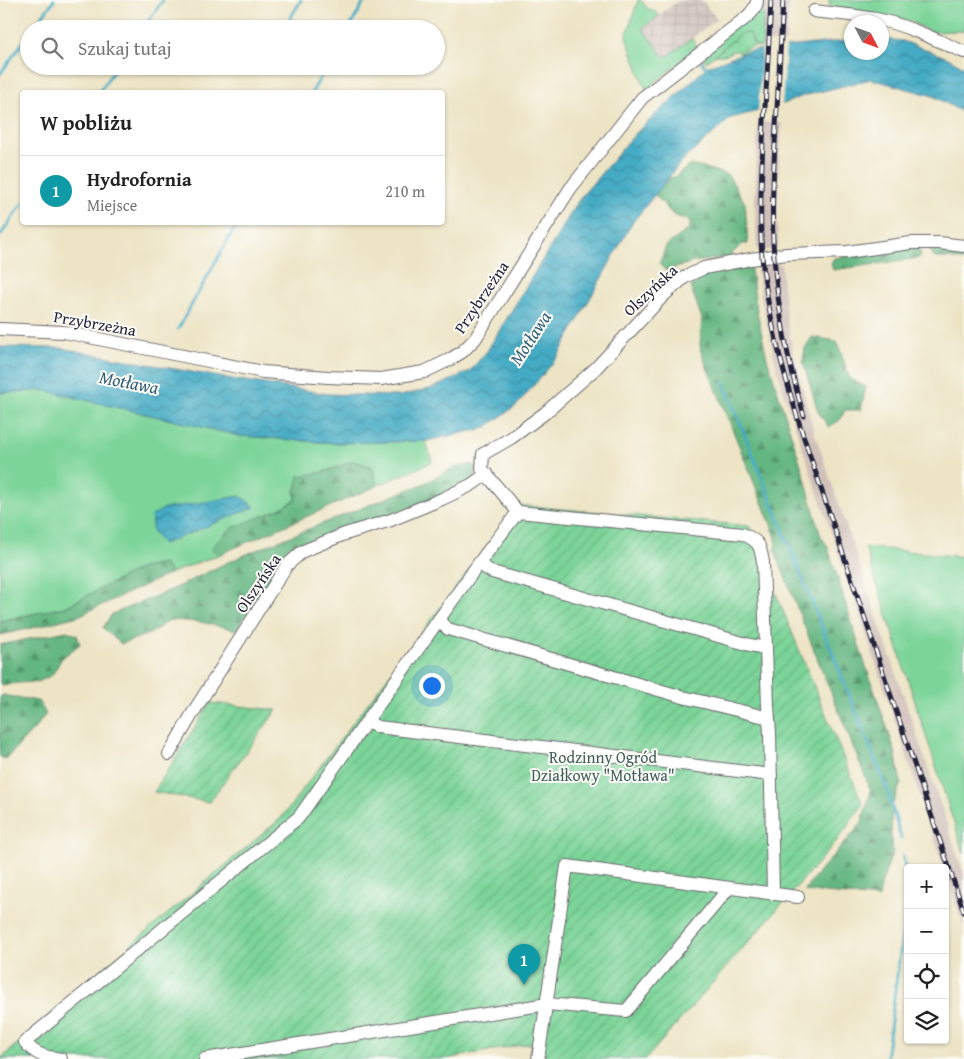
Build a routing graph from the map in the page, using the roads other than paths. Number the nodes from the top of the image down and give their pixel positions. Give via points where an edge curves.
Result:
1 (757, 0) edge
2 (814, 11) dead end
3 (964, 52) edge
4 (964, 246) edge
5 (0, 329) edge
6 (487, 474) junction
7 (516, 511) junction
8 (479, 563) junction
9 (439, 619) junction
10 (766, 648) junction
11 (769, 718) junction
12 (367, 721) junction
13 (169, 754) dead end
14 (771, 774) junction
15 (729, 888) junction
16 (773, 894) junction
17 (798, 897) dead end
18 (547, 1004) junction
19 (61, 1059) edge
20 (205, 1059) edge
21 (538, 1059) edge

1 - 5 street, Przybrzeżna via 747,17 642,98 570,189 475,339 462,352 424,372 381,379 263,372 64,332
2 - 3 street via 877,19
4 - 6 street, Olszyńska via 911,243 847,252 787,254 704,268 685,277 595,369 545,413 483,454 482,469
6 - 7 street, Olszyńska
6 - 13 street, Olszyńska via 442,500 303,551 287,565
7 - 8 street
7 - 10 street via 743,534 754,539 760,547 763,562
8 - 9 street
8 - 10 street via 492,572
9 - 11 street via 448,629 683,697
9 - 12 street
10 - 11 street
11 - 14 street
12 - 14 street via 378,728
12 - 19 street via 298,817 25,1042 31,1050
14 - 16 street
15 - 16 street
15 - 18 street via 626,1011
15 - 18 street via 567,866
16 - 17 street
18 - 20 street
18 - 21 street

